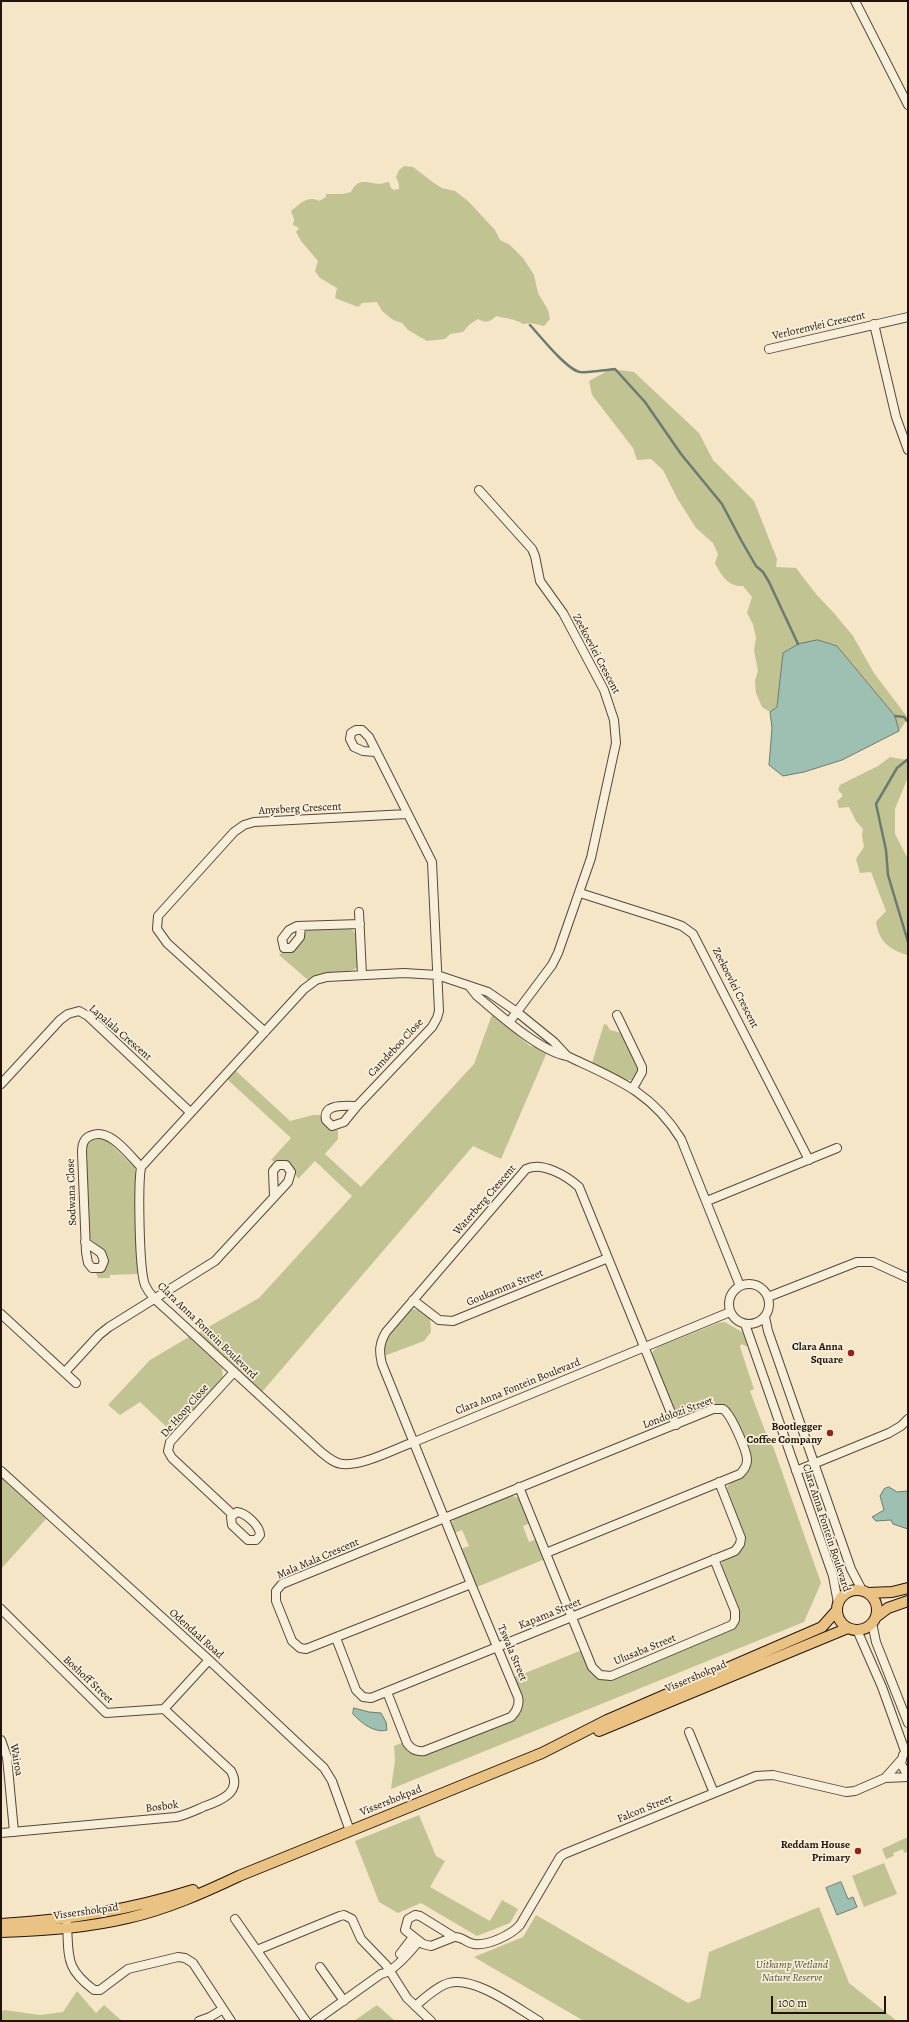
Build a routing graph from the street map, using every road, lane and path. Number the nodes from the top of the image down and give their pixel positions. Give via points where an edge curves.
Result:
1 (855, 1) edge
2 (908, 105) edge
3 (908, 317) edge
4 (874, 324) junction
5 (768, 349) dead end
6 (908, 450) edge
7 (479, 490) dead end
8 (375, 752) dead end
9 (407, 814) junction
10 (580, 893) junction
11 (359, 912) dead end
12 (360, 924) junction
13 (301, 926) dead end
14 (362, 975) junction
15 (437, 975) junction
16 (470, 987) junction
17 (517, 1012) junction
18 (617, 1015) dead end
19 (510, 1022) junction
20 (264, 1032) junction
21 (567, 1056) junction
22 (1, 1084) edge
23 (633, 1088) junction
24 (357, 1106) dead end
25 (190, 1112) junction
26 (837, 1148) dead end
27 (809, 1160) junction
28 (141, 1167) junction
29 (274, 1196) dead end
30 (707, 1201) junction
31 (85, 1242) dead end
32 (608, 1258) junction
33 (908, 1278) edge
34 (740, 1286) junction
35 (768, 1297) junction
36 (154, 1298) junction
37 (413, 1300) junction
38 (730, 1312) junction
39 (1, 1314) edge
40 (765, 1317) junction
41 (744, 1324) junction
42 (644, 1348) junction
43 (65, 1372) junction
44 (234, 1372) junction
45 (76, 1383) dead end
46 (908, 1419) edge
47 (676, 1425) junction
48 (414, 1442) junction
49 (814, 1464) junction
50 (1, 1471) edge
51 (796, 1471) junction
52 (719, 1482) junction
53 (519, 1487) junction
54 (232, 1514) dead end
55 (445, 1518) junction
56 (546, 1553) junction
57 (714, 1559) junction
58 (470, 1584) junction
59 (908, 1588) edge
60 (865, 1591) junction
61 (908, 1601) edge
62 (838, 1606) junction
63 (1, 1609) edge
64 (572, 1617) junction
65 (874, 1620) junction
66 (852, 1629) junction
67 (336, 1638) junction
68 (497, 1647) junction
69 (209, 1660) junction
70 (387, 1692) junction
71 (164, 1709) junction
72 (908, 1723) edge
73 (689, 1732) dead end
74 (1, 1740) edge
75 (553, 1748) junction
76 (907, 1750) edge
77 (901, 1760) junction
78 (908, 1776) edge
79 (885, 1778) junction
80 (714, 1793) junction
81 (350, 1831) junction
82 (14, 1832) junction
83 (1, 1833) edge
84 (235, 1919) dead end
85 (67, 1923) junction
86 (1, 1924) edge
87 (1, 1932) edge
88 (454, 1937) junction
89 (416, 1939) junction
90 (257, 1950) junction
91 (320, 1967) dead end
92 (388, 1968) junction
93 (344, 2000) junction
94 (415, 2006) junction
95 (224, 2008) junction
96 (534, 2020) edge
97 (199, 2021) edge
98 (231, 2021) edge
99 (306, 2021) edge
100 (315, 2021) edge
101 (430, 2021) edge

1 - 2 street
3 - 4 street, Verlorenvlei Crescent
4 - 5 street, Verlorenvlei Crescent
4 - 6 street, Verlorenvlei Crescent via 896,417
7 - 10 street, Zeekoevlei Crescent via 532,549 540,582 563,613 611,707 616,743 612,768
8 - 9 street
9 - 15 street via 433,867
9 - 20 street, Anysberg Crescent via 254,822 244,825 234,832 158,916 157,929 167,943
10 - 17 street, Zeekoevlei Crescent via 552,965
10 - 27 street, Zeekoevlei Crescent via 682,926 693,934
11 - 12 street
12 - 13 street
12 - 14 street
14 - 15 street
14 - 20 street via 327,977 312,983
15 - 16 street
15 - 24 street, Camdeboo Close via 438,1011 435,1022
16 - 17 street via 488,992
16 - 19 street via 477,996
17 - 19 street, Zeekoevlei Crescent
17 - 21 street
18 - 23 street via 642,1067
19 - 21 street via 540,1045
20 - 25 street
21 - 23 street
22 - 25 street, Lapalala Crescent via 60,1020 68,1014 79,1012 88,1016
23 - 30 street via 659,1109 670,1122 681,1139
25 - 28 street
26 - 27 street
27 - 30 street
28 - 31 street, Sodwana Close via 104,1134 92,1135 84,1141 82,1152
28 - 36 street, Clara Anna Fontein Boulevard via 139,1183 142,1270 146,1287
29 - 36 street via 215,1261
30 - 34 street
32 - 37 street, Goukamma Street via 453,1321 439,1320
32 - 37 street, Waterberg Crescent via 578,1187 548,1169 540,1166 530,1167 517,1178
32 - 42 street, Waterberg Crescent
33 - 35 street via 878,1264 863,1261 851,1263
34 - 35 street via 754,1285 763,1290
34 - 38 street via 730,1297
35 - 40 street via 769,1308
36 - 43 street via 99,1335
36 - 44 street, Clara Anna Fontein Boulevard
37 - 48 street, Waterberg Crescent via 386,1332 379,1350 382,1364
38 - 41 street via 736,1320
38 - 42 street, Clara Anna Fontein Boulevard
39 - 43 street
40 - 41 street via 756,1324
40 - 49 street, Clara Anna Fontein Boulevard
41 - 51 street, Clara Anna Fontein Boulevard
42 - 47 street, Waterberg Crescent
42 - 48 street, Clara Anna Fontein Boulevard
43 - 45 street
44 - 48 street, Clara Anna Fontein Boulevard via 322,1454 341,1464 352,1464
44 - 54 street, De Hoop Close via 170,1442 168,1451 172,1458
46 - 49 street via 889,1434
47 - 52 street, Londolozi Street via 717,1408 730,1414 747,1462 740,1474
47 - 53 street, Londolozi Street
48 - 55 street, Tswala Street
49 - 51 street
49 - 60 street, Clara Anna Fontein Boulevard via 851,1569
50 - 69 street, Odendaal Road
51 - 62 street, Clara Anna Fontein Boulevard via 836,1585
52 - 56 street, Londolozi Street
52 - 57 street, Kapama Street via 741,1541 734,1551
53 - 55 street, Londolozi Street
53 - 56 street, Ulusaba Street
55 - 58 street, Tswala Street
55 - 67 street, Mala Mala Crescent via 277,1588 276,1601 292,1641 297,1646 310,1649
56 - 64 street, Ulusaba Street
57 - 64 street, Kapama Street
57 - 64 street, Ulusaba Street via 735,1611 736,1617 732,1625 611,1676 600,1675 594,1670
58 - 67 street, Mala Mala Crescent
58 - 68 street, Tswala Street
59 - 60 main road via 892,1592
60 - 62 main road via 850,1591 844,1594
60 - 65 main road via 877,1603
61 - 65 main road via 888,1608
62 - 66 main road via 839,1618
62 - 75 main road, Vissershokpad via 822,1627 607,1720
63 - 71 street, Boshoff Street via 106,1713
64 - 68 street, Kapama Street
65 - 66 main road via 868,1627
65 - 72 street via 876,1642
66 - 75 main road, Vissershokpad
66 - 76 street via 882,1687
67 - 70 street, Kapama Street via 360,1695 371,1698
68 - 70 street, Kapama Street
68 - 70 street, Tswala Street via 518,1697 518,1708 511,1717 424,1751 417,1751 407,1743
69 - 71 street
69 - 81 street, Odendaal Road via 324,1768 332,1781
71 - 82 street, Bosbok via 231,1771 234,1786 227,1796 176,1817
73 - 80 street
74 - 82 street, Wairoa via 7,1757
75 - 81 main road, Vissershokpad
76 - 77 street, Falcon Street
77 - 78 street via 902,1769
77 - 79 street, Falcon Street
78 - 79 street, Falcon Street
79 - 80 street, Falcon Street via 846,1792 773,1775 761,1775
80 - 88 street, Falcon Street via 564,1854 514,1931 481,1944 472,1944 460,1937
81 - 85 main road, Vissershokpad via 156,1910 109,1922
82 - 83 street, Bosbok
84 - 90 street
85 - 86 main road, Vissershokpad
85 - 87 main road, Vissershokpad
85 - 95 street via 72,1969 94,1990 100,1990 128,1969 178,1957 192,1963
88 - 89 street via 436,1945 423,1944
88 - 89 street, Falcon Street via 415,1915 408,1919 405,1927 406,1932
89 - 92 street
90 - 92 street via 344,1916 352,1919 361,1939
90 - 99 street
91 - 93 street
92 - 93 street
92 - 94 street via 404,1995
93 - 100 street
94 - 96 street via 446,1984 455,1983 485,1989
94 - 101 street
95 - 97 street
95 - 98 street

